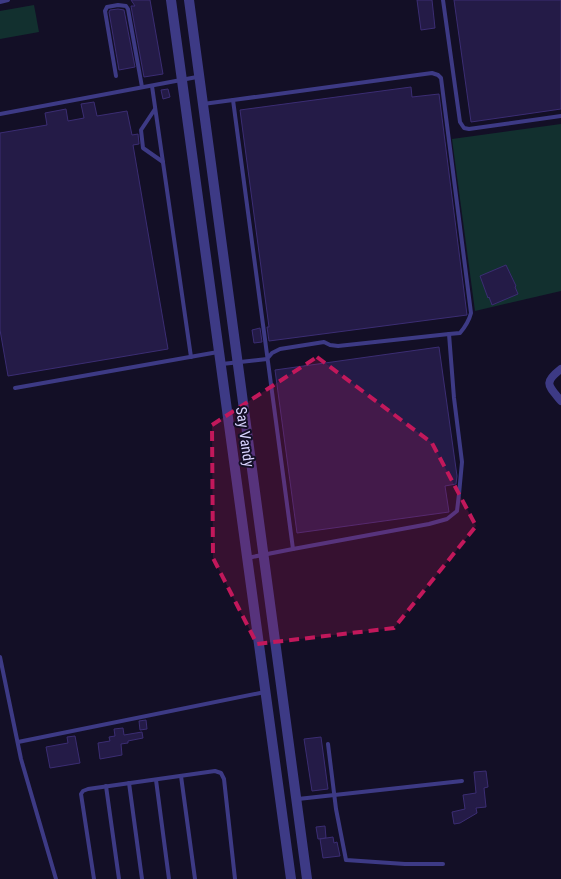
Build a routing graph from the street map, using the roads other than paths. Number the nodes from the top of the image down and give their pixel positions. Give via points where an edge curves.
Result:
1 (8, 0) edge
2 (171, 0) edge
3 (189, 0) edge
4 (443, 0) edge
5 (0, 2) edge
6 (116, 76) dead end
7 (200, 77) junction
8 (182, 80) junction
9 (152, 86) junction
10 (142, 87) junction
11 (233, 100) junction
12 (203, 104) junction
13 (155, 108) junction
14 (0, 114) edge
15 (561, 116) edge
16 (163, 162) junction
17 (448, 334) junction
18 (218, 352) junction
19 (190, 357) junction
20 (268, 359) junction
21 (238, 362) junction
22 (220, 364) junction
23 (561, 369) edge
24 (15, 388) dead end
25 (561, 401) edge
26 (293, 549) junction
27 (263, 556) junction
28 (247, 558) junction
29 (0, 657) edge
30 (265, 692) junction
31 (18, 742) junction
32 (328, 744) dead end
33 (181, 776) junction
34 (156, 780) junction
35 (462, 781) dead end
36 (129, 783) junction
37 (106, 786) junction
38 (335, 795) junction
39 (296, 799) junction
40 (443, 864) dead end
41 (56, 879) edge
42 (94, 879) edge
43 (119, 879) edge
44 (142, 879) edge
45 (169, 879) edge
46 (195, 879) edge
47 (235, 879) edge
48 (291, 879) edge
49 (307, 879) edge

1 - 5 lane
2 - 8 street, Say Vandy
3 - 7 street, Say Vandy
4 - 15 lane via 460,122 464,128
6 - 10 lane via 105,11 122,5 128,9
7 - 8 lane
7 - 12 street, Say Vandy
8 - 9 lane
8 - 18 street, Say Vandy
9 - 10 lane
9 - 13 lane
10 - 14 lane
11 - 12 lane
11 - 17 lane via 432,73 441,78 471,313 460,333
11 - 20 lane
12 - 21 street, Say Vandy
13 - 16 lane
13 - 16 lane via 141,130 143,148
16 - 19 lane
17 - 20 lane via 338,346 324,342 280,349
17 - 26 lane via 462,462 457,511 447,519 429,524
18 - 19 lane
18 - 22 street, Say Vandy
19 - 24 lane
20 - 21 lane
20 - 26 lane
21 - 22 lane
21 - 27 street, Say Vandy
22 - 28 street, Say Vandy
23 - 25 street via 549,381 549,386
26 - 27 lane
27 - 28 lane
27 - 39 street, Say Vandy
28 - 30 street, Say Vandy
29 - 31 lane
30 - 31 lane
30 - 48 street, Say Vandy
31 - 41 lane
32 - 38 lane
33 - 34 lane
33 - 46 lane
33 - 47 lane via 221,773
34 - 36 lane
34 - 45 lane
35 - 38 lane
36 - 37 lane
36 - 44 lane
37 - 42 lane via 88,789 81,794
37 - 43 lane
38 - 39 lane
38 - 40 lane via 346,860
39 - 49 street, Say Vandy

